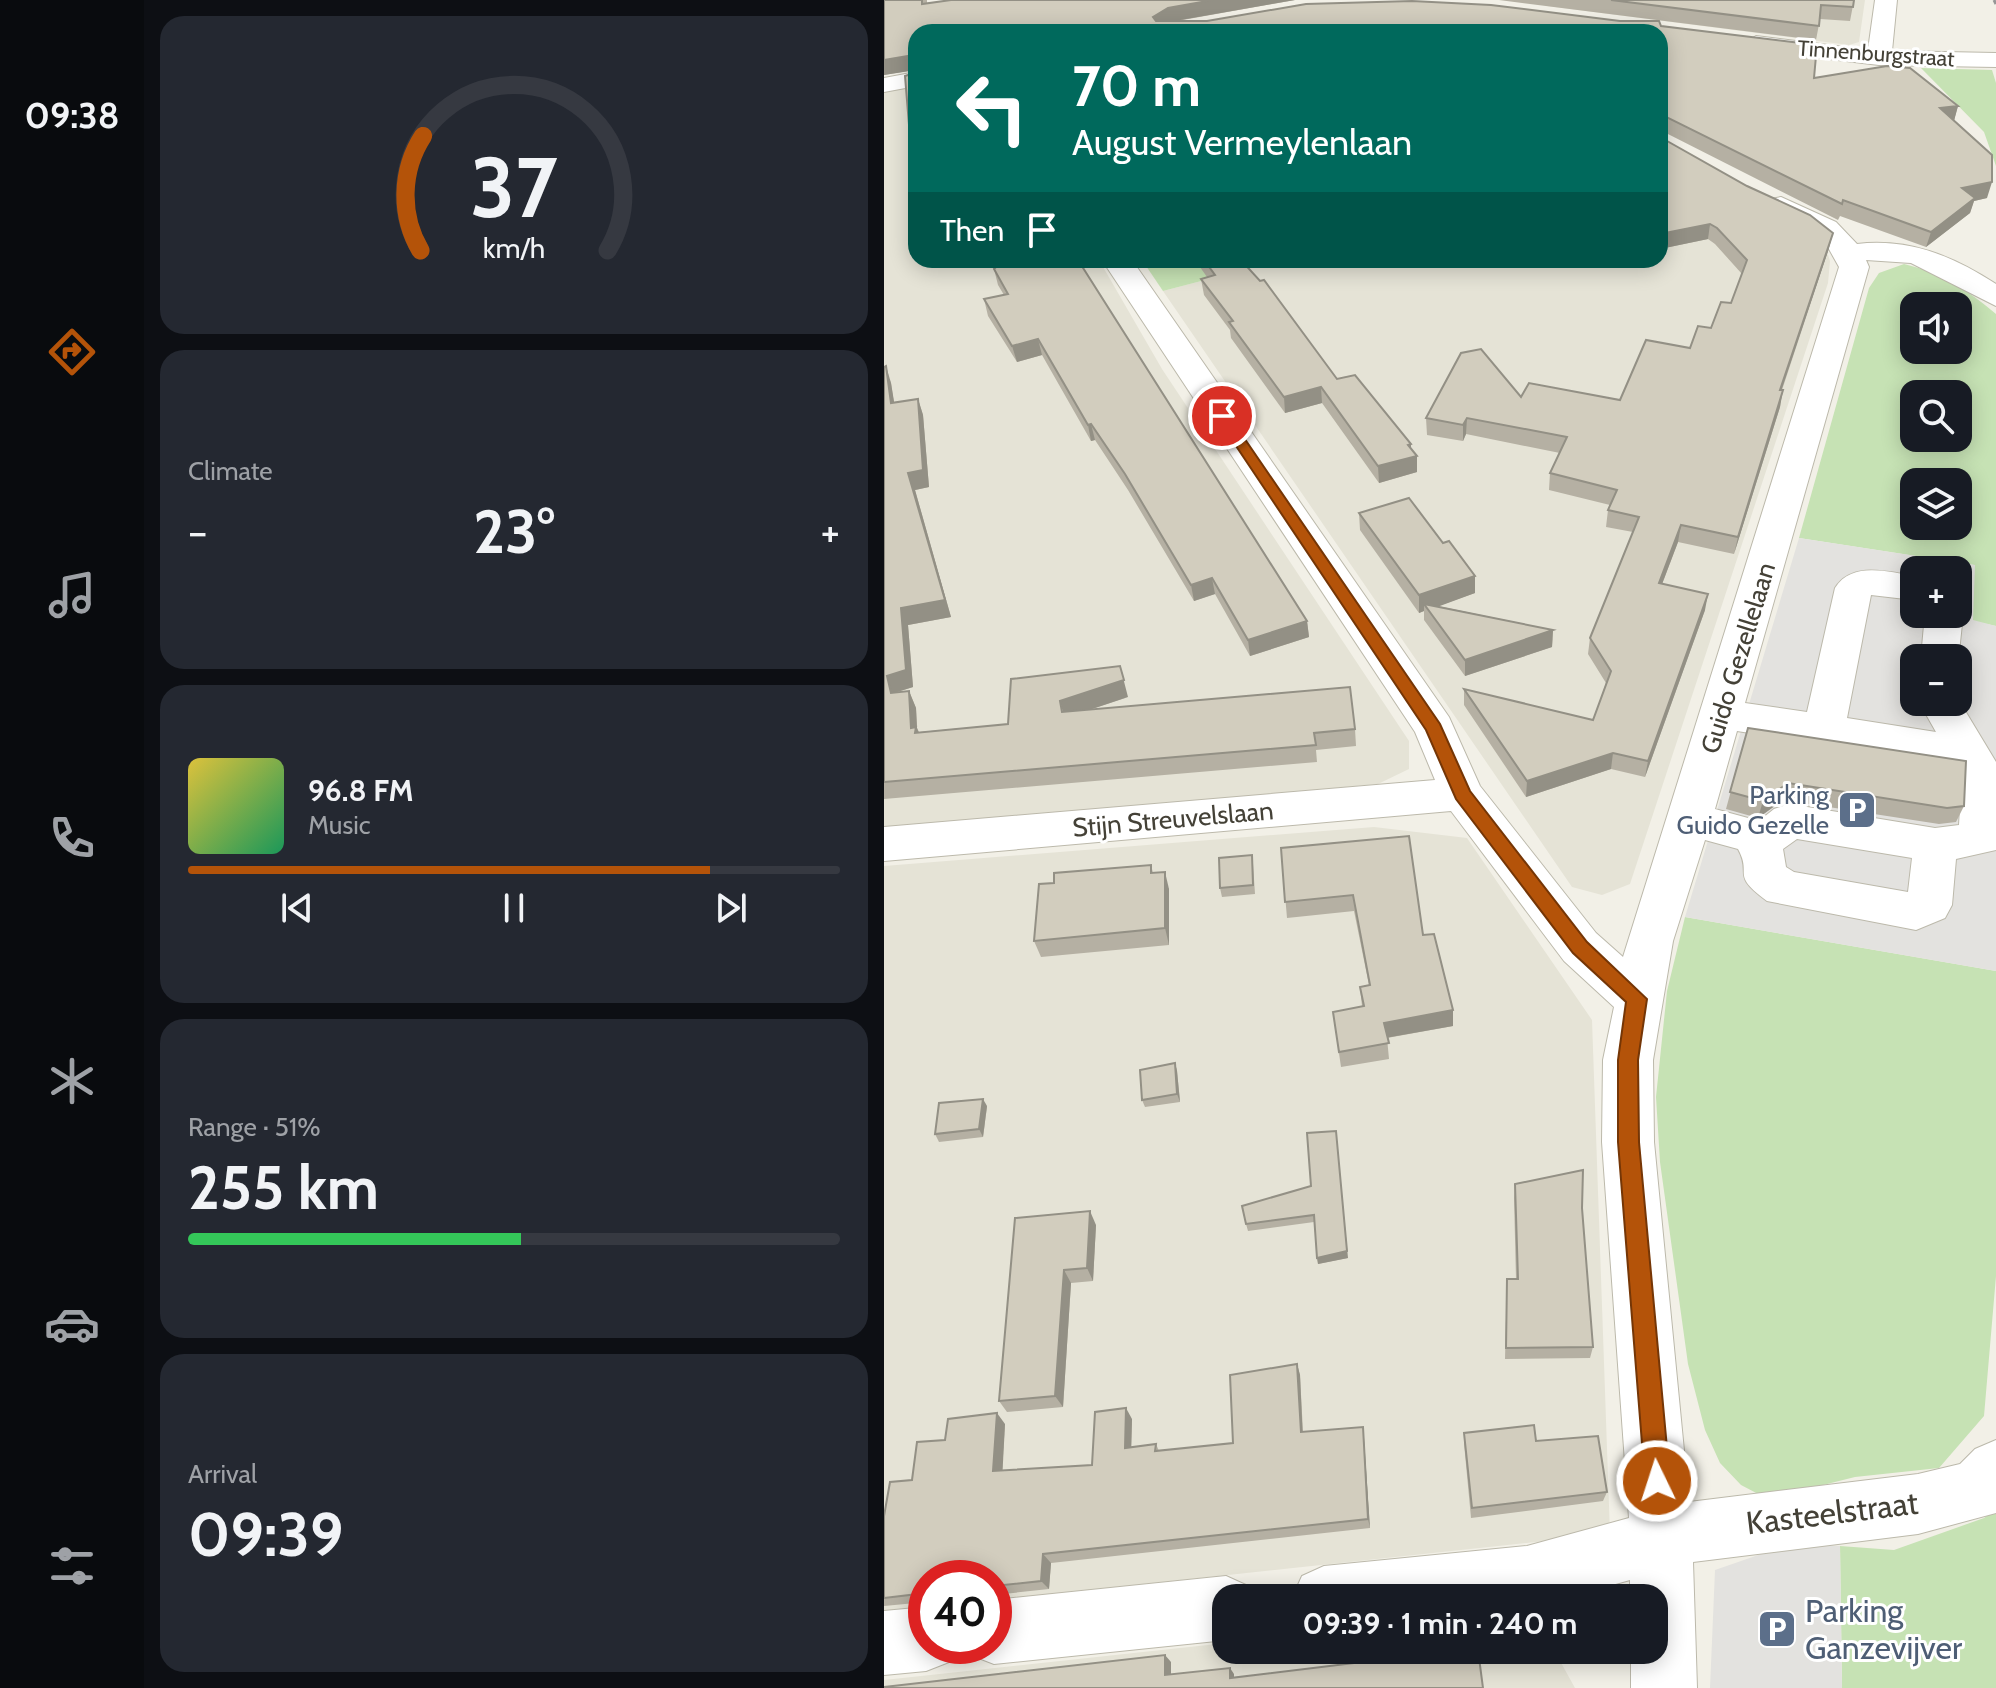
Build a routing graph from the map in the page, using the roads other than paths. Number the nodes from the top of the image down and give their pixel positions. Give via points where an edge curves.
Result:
1 (1886, 0) edge
2 (1737, 40) edge
3 (1879, 58) junction
4 (1996, 60) edge
5 (908, 80) edge
6 (884, 85) edge
7 (1756, 193) edge
8 (1851, 253) junction
9 (1122, 268) edge
10 (1996, 297) edge
11 (1900, 586) edge
12 (1720, 714) junction
13 (1947, 716) edge
14 (1824, 730) junction
15 (1969, 752) junction
16 (1462, 794) junction
17 (1690, 819) junction
18 (884, 844) edge
19 (1758, 845) junction
20 (1935, 845) junction
21 (1637, 999) junction
22 (1996, 1470) edge
23 (1661, 1543) junction
24 (1459, 1584) edge
25 (1212, 1609) edge
26 (1012, 1630) edge
27 (908, 1641) edge
28 (884, 1643) edge
29 (1664, 1688) edge

1 - 3 street
2 - 3 street, Tinnenburgstraat
3 - 4 street, Tinnenburgstraat
5 - 6 street
7 - 8 street via 1818,222
8 - 10 street via 1894,250 1918,257
8 - 12 street, Guido Gezellelaan via 1850,284
9 - 16 street via 1434,728
11 - 14 street via 1870,581 1854,588
12 - 14 street
12 - 17 street, Guido Gezellelaan
13 - 15 street
14 - 15 street
15 - 20 street via 1983,777 1980,839
16 - 18 street, Stijn Streuvelslaan
16 - 21 street via 1580,947
17 - 19 street via 1754,836
17 - 21 street, Guido Gezellelaan
19 - 20 street via 1789,821
19 - 20 street via 1765,857 1763,874 1783,888 1916,912 1929,905
21 - 23 street, Guido Gezellelaan via 1628,1060 1628,1142
22 - 23 street, Kasteelstraat via 1976,1491 1918,1504 1706,1528
23 - 24 street, Kasteelstraat via 1527,1577
23 - 29 street, Guido Gezellelaan
25 - 26 street
27 - 28 street

